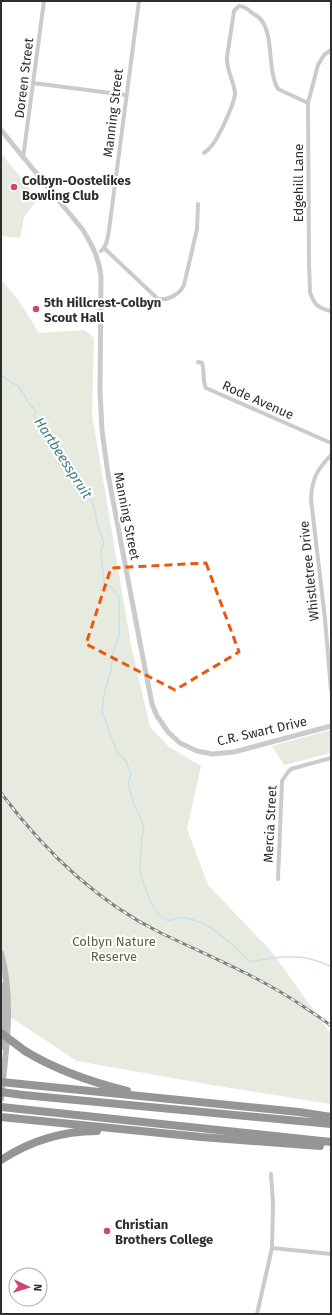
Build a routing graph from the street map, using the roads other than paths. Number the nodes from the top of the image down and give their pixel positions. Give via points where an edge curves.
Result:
1 (44, 1) edge
2 (139, 1) edge
3 (331, 50) edge
4 (33, 83) junction
5 (126, 95) junction
6 (308, 103) junction
7 (1, 130) edge
8 (204, 153) dead end
9 (23, 158) junction
10 (198, 204) dead end
11 (331, 311) edge
12 (198, 362) dead end
13 (331, 442) edge
14 (331, 455) edge
15 (331, 618) edge
16 (325, 619) junction
17 (331, 690) edge
18 (331, 726) edge
19 (197, 751) joint
20 (331, 758) edge
21 (278, 879) dead end
22 (1, 953) edge
23 (1, 985) edge
24 (1, 1033) edge
25 (1, 1047) edge
26 (1, 1082) edge
27 (1, 1092) edge
28 (1, 1099) edge
29 (216, 1104) junction
30 (1, 1107) edge
31 (1, 1117) edge
32 (331, 1117) edge
33 (331, 1124) edge
34 (169, 1134) junction
35 (331, 1142) edge
36 (331, 1146) edge
37 (1, 1160) edge
38 (271, 1174) dead end
39 (272, 1248) junction
40 (331, 1254) edge
41 (257, 1314) edge

1 - 4 street, Doreen Street
2 - 5 street, Manning Street
3 - 6 street, Edgehill Lane via 324,55 318,65
4 - 5 street
4 - 9 street, Doreen Street
5 - 10 street, Manning Street via 109,230 103,249 158,299 168,299 184,285 197,229
6 - 8 street via 278,89 263,23 248,9 240,6 234,11 227,57 234,101 213,144
6 - 11 street, Edgehill Lane via 310,292 317,306
7 - 9 street, Manning Street
9 - 19 street, Manning Street via 83,230 99,262 102,276 102,430 149,690 154,710 162,726 180,743
12 - 13 street, Rode Avenue via 203,366 206,388
14 - 16 street, Whistletree Drive via 316,473 311,499
15 - 16 street
16 - 17 street, Whistletree Drive
18 - 19 street, C.R. Swart Drive via 234,752 212,754
20 - 21 street, Mercia Street via 300,766 288,772 282,781
22 - 28 main road via 9,1007
23 - 25 main road
24 - 29 highway, bridge via 25,1051 69,1073 131,1092
26 - 29 highway, bridge
27 - 33 highway, bridge
29 - 32 highway
30 - 35 highway
31 - 34 highway
34 - 36 highway
34 - 37 highway via 74,1132 42,1139
38 - 39 street
39 - 40 street
39 - 41 street

